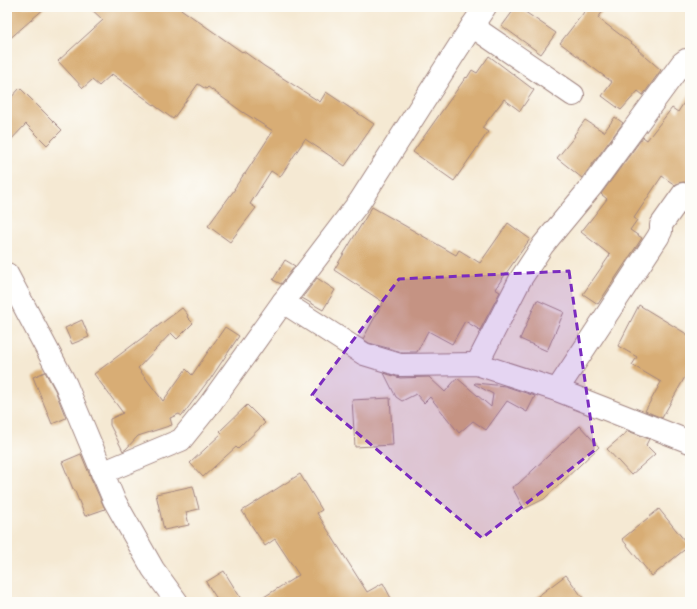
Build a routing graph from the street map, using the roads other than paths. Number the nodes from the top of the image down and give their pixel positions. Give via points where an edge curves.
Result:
1 (486, 7) edge
2 (472, 26) junction
3 (690, 60) edge
4 (573, 95) dead end
5 (683, 194) dead end
6 (7, 274) edge
7 (282, 302) junction
8 (477, 364) junction
9 (557, 390) junction
10 (690, 442) edge
11 (102, 473) junction
12 (177, 602) edge

1 - 2 street
2 - 4 street
2 - 7 street via 360,201
3 - 8 street via 682,63 591,187 543,245 520,280
5 - 9 street via 661,225 658,237
6 - 11 street via 66,385
7 - 8 street via 364,354 400,365
7 - 11 street via 210,404 181,440
8 - 9 street
9 - 10 street
11 - 12 street via 114,500 153,569

